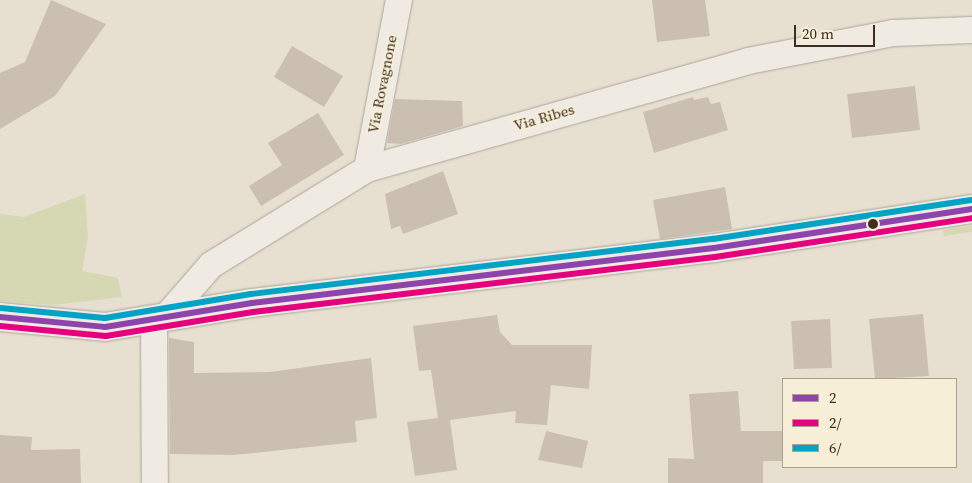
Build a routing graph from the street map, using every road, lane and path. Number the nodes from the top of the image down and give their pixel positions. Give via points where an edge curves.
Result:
1 (399, 0) edge
2 (972, 30) edge
3 (367, 169) junction
4 (972, 209) edge
5 (0, 317) edge
6 (160, 319) junction
7 (155, 483) edge

1 - 3 street, Via Rovagnone
2 - 3 street, Via Ribes via 893,33 748,61
3 - 6 street, Via Ribes via 211,265
4 - 6 main road via 714,248 252,303
5 - 6 main road via 80,327
6 - 7 street

